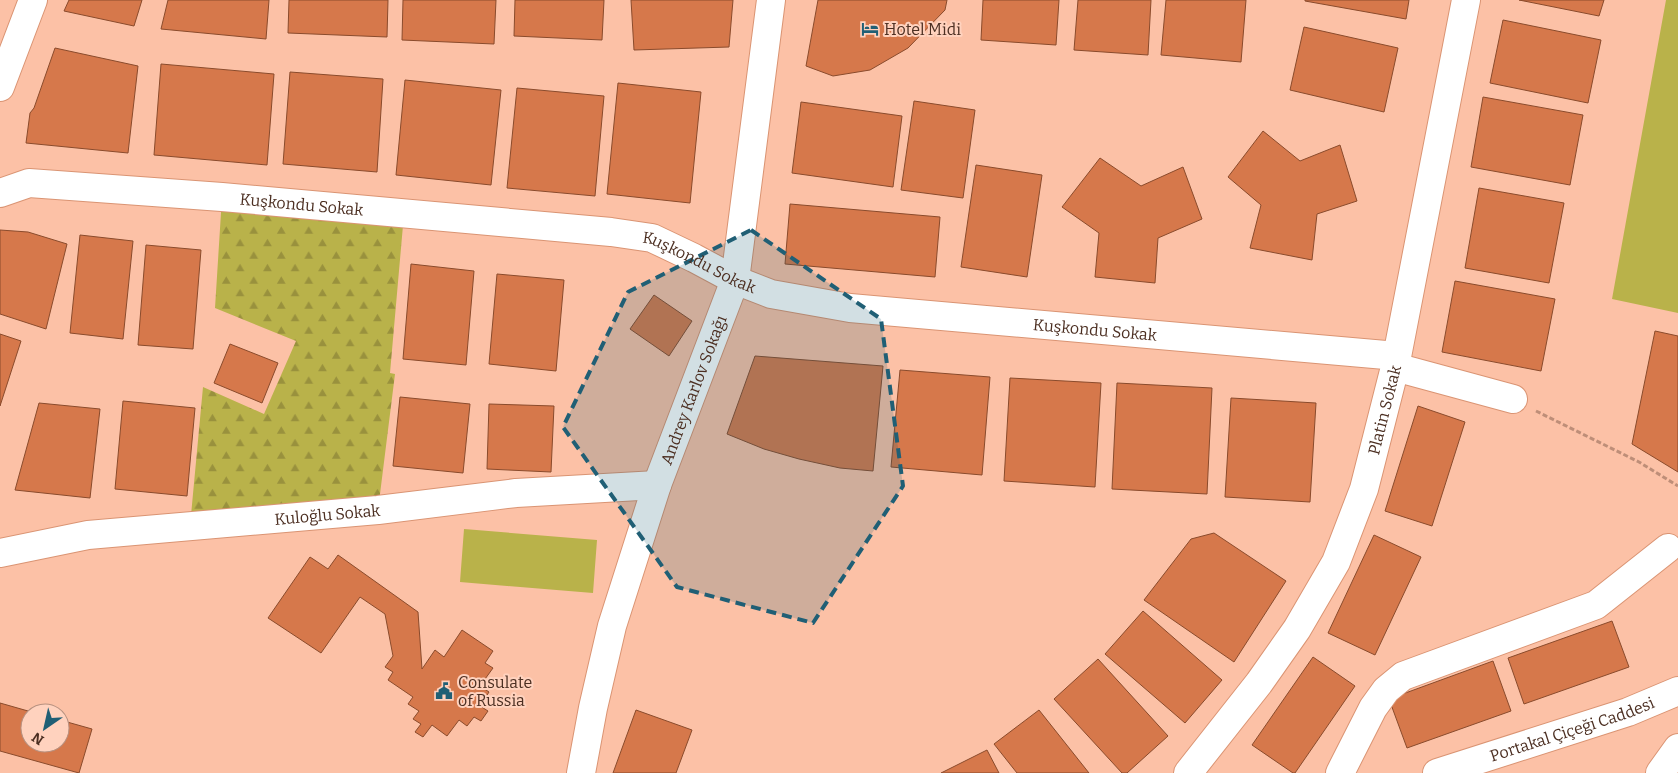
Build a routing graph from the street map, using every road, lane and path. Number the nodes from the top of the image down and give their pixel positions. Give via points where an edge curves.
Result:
1 (33, 0) edge
2 (771, 0) edge
3 (1466, 0) edge
4 (0, 87) edge
5 (0, 193) edge
6 (735, 280) junction
7 (1396, 362) junction
8 (1513, 399) joint
9 (657, 485) junction
10 (1678, 486) edge
11 (1668, 548) dead end
12 (0, 553) edge
13 (1678, 692) edge
14 (1678, 748) edge
15 (581, 773) edge
16 (1188, 773) edge
17 (1340, 773) edge
18 (1437, 773) edge
19 (1660, 773) edge

1 - 4 street
2 - 6 street, Andrey Karlov Sokağı
3 - 7 street, Platin Sokak
5 - 6 street, Kuşkondu Sokak via 29,183 611,232 652,238
6 - 7 street, Kuşkondu Sokak via 771,294 850,308
6 - 9 street, Andrey Karlov Sokağı
7 - 8 street, Kuşkondu Sokak
7 - 16 street, Platin Sokak via 1364,489 1336,562 1292,637
8 - 10 path via 1639,462
9 - 12 street, Kuloğlu Sokak via 516,493 378,510 88,535
9 - 15 street, Andrey Karlov Sokağı via 612,626
11 - 17 street via 1596,605 1404,676 1386,690 1373,708
13 - 18 street, Portakal Çiçeği Caddesi via 1628,712
14 - 19 street

